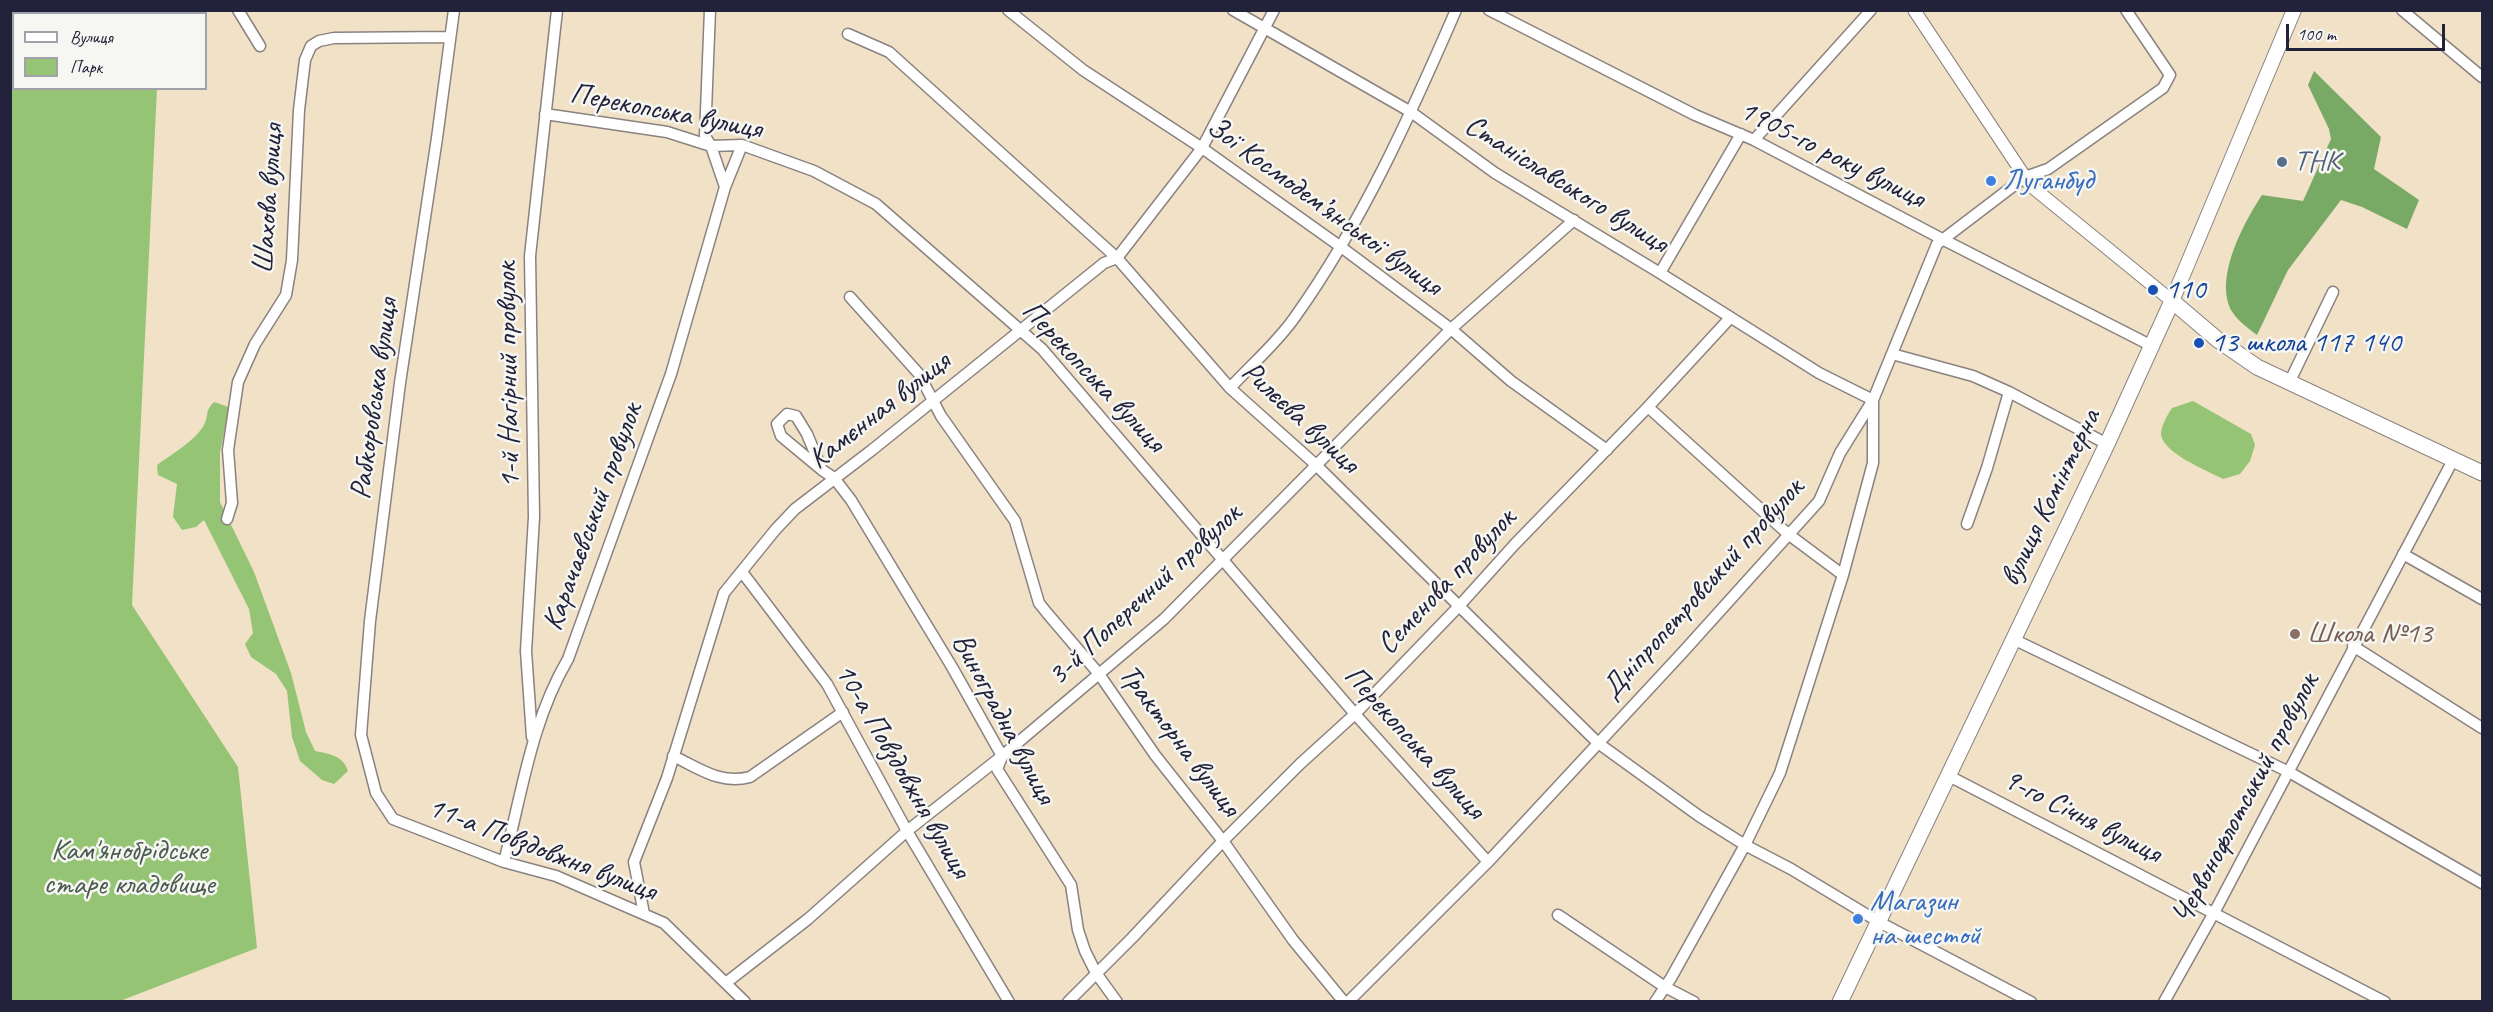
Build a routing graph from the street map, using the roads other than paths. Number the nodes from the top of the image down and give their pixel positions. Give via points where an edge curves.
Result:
1 (238, 10) edge
2 (454, 10) edge
3 (557, 10) edge
4 (710, 10) edge
5 (1008, 10) edge
6 (1233, 10) edge
7 (1274, 10) edge
8 (1456, 10) edge
9 (1489, 10) edge
10 (1871, 10) edge
11 (1914, 10) edge
12 (2126, 10) edge
13 (2294, 10) edge
14 (2402, 10) edge
15 (1265, 30) junction
16 (848, 34) dead end
17 (449, 37) junction
18 (260, 46) dead end
19 (2482, 77) edge
20 (1411, 112) junction
21 (544, 114) junction
22 (1741, 134) junction
23 (1754, 140) junction
24 (742, 145) junction
25 (711, 146) junction
26 (1202, 148) junction
27 (2025, 177) junction
28 (725, 187) junction
29 (1574, 220) junction
30 (1944, 240) junction
31 (1341, 247) junction
32 (1117, 258) junction
33 (1660, 273) junction
34 (2333, 292) dead end
35 (850, 297) dead end
36 (2172, 301) junction
37 (1730, 318) junction
38 (1451, 329) junction
39 (1021, 330) junction
40 (2152, 346) junction
41 (1892, 354) junction
42 (2289, 383) junction
43 (1230, 388) junction
44 (2009, 392) junction
45 (932, 400) junction
46 (1873, 400) junction
47 (1648, 407) junction
48 (2107, 444) junction
49 (1607, 450) junction
50 (2453, 460) junction
51 (1315, 464) junction
52 (822, 470) junction
53 (2482, 473) edge
54 (834, 478) junction
55 (227, 519) dead end
56 (1967, 524) dead end
57 (1788, 534) junction
58 (2403, 554) junction
59 (1223, 559) junction
60 (742, 572) junction
61 (1843, 575) junction
62 (2482, 599) edge
63 (1460, 605) junction
64 (2013, 639) junction
65 (2353, 646) junction
66 (1099, 674) junction
67 (843, 712) junction
68 (1355, 714) junction
69 (2482, 728) edge
70 (532, 741) junction
71 (1598, 743) junction
72 (673, 756) junction
73 (1002, 756) junction
74 (2289, 772) junction
75 (1949, 776) junction
76 (376, 793) joint
77 (907, 831) junction
78 (1223, 841) junction
79 (1745, 845) junction
80 (504, 862) junction
81 (1488, 862) junction
82 (2482, 883) edge
83 (2215, 912) junction
84 (644, 914) junction
85 (1558, 915) dead end
86 (1879, 922) junction
87 (1096, 973) junction
88 (727, 982) junction
89 (1665, 987) junction
90 (746, 1002) edge
91 (1010, 1002) edge
92 (1068, 1002) edge
93 (1116, 1002) edge
94 (1346, 1002) edge
95 (1655, 1002) edge
96 (1694, 1002) edge
97 (1840, 1002) edge
98 (2031, 1002) edge
99 (2164, 1002) edge
100 (2385, 1002) edge

1 - 18 street
2 - 17 street, Рабкоровська вулиця
3 - 21 street, 1-й Нагірний провулок
4 - 25 street via 705,136
5 - 26 street, Зої Космодем’янської вулиця via 1083,70
6 - 15 street, Станіславського вулиця
7 - 15 street, Камєнная вулиця
8 - 20 street
9 - 22 street, 1905-го року вулиця via 1695,115
10 - 23 street
11 - 27 street
12 - 27 street via 2170,75 2163,88 2048,170
13 - 36 main road, вулиця Комінтерна
14 - 19 street
15 - 20 street, Станіславського вулиця
15 - 26 street, Камєнная вулиця
16 - 32 street, Рилєєва вулиця via 889,51
17 - 55 street, Шахова вулиця via 334,38 311,46 305,60 299,110 292,260 286,295 255,344 238,382 228,450 232,503
17 - 76 street, Рабкоровська вулиця via 370,621 361,735
20 - 29 street, Станіславського вулиця via 1496,173
20 - 31 street
21 - 25 street, Перекопська вулиця via 667,132
21 - 70 street, 1-й Нагірний провулок via 530,256 534,517 526,651
22 - 23 street, 1905-го року вулиця
22 - 33 street
23 - 30 street, 1905-го року вулиця
24 - 25 street, Перекопська вулиця
24 - 28 street, Карачаєвський провулок
24 - 39 street, Перекопська вулиця via 814,171 876,204
25 - 28 street
26 - 31 street, Зої Космодем’янської вулиця
26 - 32 street, Камєнная вулиця
27 - 30 street
27 - 36 street via 2031,186
28 - 70 street, Карачаєвський провулок via 671,374 568,659 554,682
29 - 33 street, Станіславського вулиця
29 - 38 street, 3-й Поперечний провулок
30 - 40 street, 1905-го року вулиця
30 - 41 street via 1937,244
31 - 38 street, Зої Космодем’янської вулиця
31 - 43 street via 1294,319
32 - 39 street, Камєнная вулиця via 1104,263
32 - 43 street, Рилєєва вулиця
33 - 37 street, Станіславського вулиця
34 - 42 street
35 - 45 street, Тракторна вулиця via 919,374
36 - 40 main road, вулиця Комінтерна
36 - 42 main road via 2218,340
37 - 46 street, Станіславського вулиця via 1819,374
37 - 47 street, Семенова провулок
38 - 49 street, Зої Космодем’янської вулиця via 1511,381
38 - 51 street, 3-й Поперечний провулок
39 - 45 street, Камєнная вулиця
39 - 59 street, Перекопська вулиця via 1042,349
40 - 48 main road, вулиця Комінтерна
41 - 44 street via 1972,376
41 - 46 street
42 - 50 main road
43 - 51 street, Рилєєва вулиця
44 - 48 street
44 - 56 street
45 - 54 street, Камєнная вулиця
45 - 66 street, Тракторна вулиця via 1015,521 1040,603
46 - 57 street, Дніпропетровський провулок via 1840,453 1819,501
46 - 61 street via 1873,463
47 - 49 street, Семенова провулок
47 - 57 street
48 - 64 main road, вулиця Комінтерна
49 - 63 street, Семенова провулок
50 - 53 main road
50 - 58 street, Червонофлотський провулок
51 - 59 street, 3-й Поперечний провулок
51 - 63 street, Рилєєва вулиця
52 - 52 street, Виноградна вулиця via 796,416 787,414 777,424 781,436
52 - 54 street, Виноградна вулиця
54 - 60 street, Камєнная вулиця via 795,509
54 - 73 street, Виноградна вулиця via 889,562
57 - 61 street
57 - 71 street, Дніпропетровський провулок
58 - 62 street
58 - 65 street, Червонофлотський провулок
59 - 66 street, 3-й Поперечний провулок via 1164,619
59 - 68 street, Перекопська вулиця
60 - 67 street, 10-а Повздовжня вулиця
60 - 72 street, Камєнная вулиця via 724,593
61 - 79 street via 1780,773
63 - 68 street, Семенова провулок
63 - 71 street, Рилєєва вулиця
64 - 74 street
64 - 75 main road, вулиця Комінтерна
65 - 69 street
65 - 74 street, Червонофлотський провулок
66 - 73 street, 3-й Поперечний провулок
66 - 78 street, Тракторна вулиця via 1155,755
67 - 72 street via 750,777 734,781 716,777
67 - 77 street, 10-а Повздовжня вулиця
68 - 78 street, Семенова провулок
68 - 81 street, Перекопська вулиця
70 - 80 street, Карачаєвський провулок
71 - 79 street, Рилєєва вулиця
71 - 81 street, Дніпропетровський провулок
72 - 84 street, Камєнная вулиця via 634,862
73 - 77 street, 3-й Поперечний провулок
73 - 87 street, Виноградна вулиця via 997,769 1071,885 1078,930
74 - 82 street
74 - 83 street, Червонофлотський провулок
75 - 83 street, 9-го Січня вулиця
75 - 86 main road, вулиця Комінтерна
76 - 80 street, 11-а Повздовжня вулиця via 393,819
77 - 88 street, 3-й Поперечний провулок via 808,919
77 - 91 street, 10-а Повздовжня вулиця
78 - 87 street, Семенова провулок
78 - 94 street, Тракторна вулиця via 1293,940
79 - 86 street, Рилєєва вулиця
79 - 89 street
80 - 84 street, 11-а Повздовжня вулиця via 556,876
81 - 94 street, Дніпропетровський провулок
83 - 99 street, Червонофлотський провулок
83 - 100 street, 9-го Січня вулиця
84 - 88 street, 11-а Повздовжня вулиця via 664,923
85 - 89 street
86 - 97 main road, вулиця Комінтерна
86 - 98 street
87 - 92 street, Семенова провулок
87 - 93 street, Виноградна вулиця
88 - 90 street, 11-а Повздовжня вулиця
89 - 95 street
89 - 96 street

